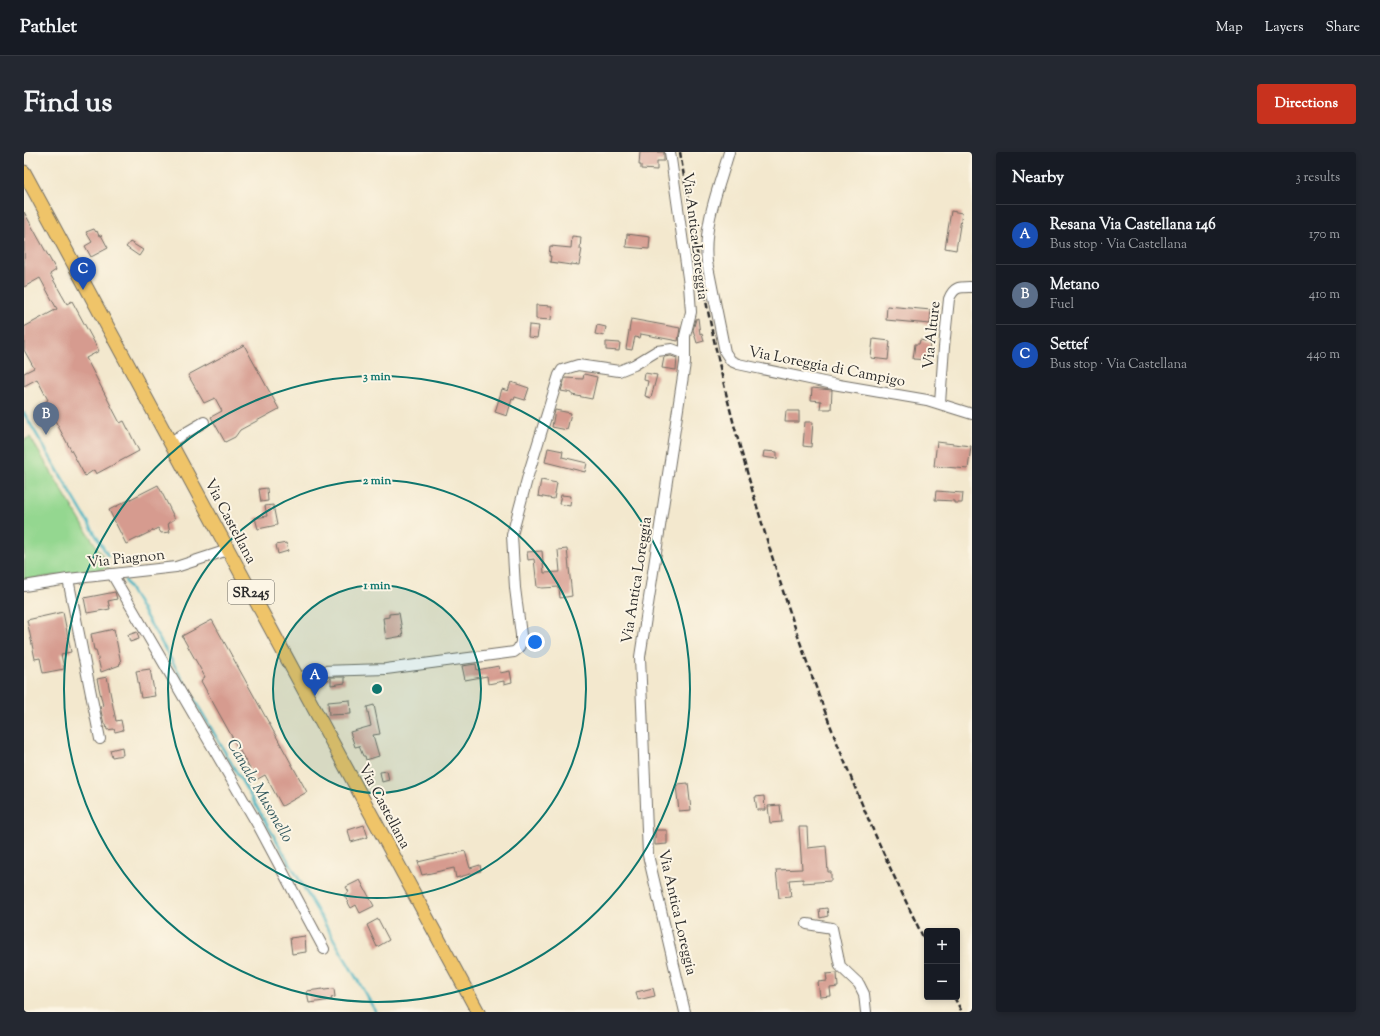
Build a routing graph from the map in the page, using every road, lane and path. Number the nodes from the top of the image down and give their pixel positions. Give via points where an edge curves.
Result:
1 (670, 152) edge
2 (730, 152) edge
3 (24, 172) edge
4 (972, 287) edge
5 (685, 354) junction
6 (940, 403) junction
7 (972, 414) edge
8 (204, 422) dead end
9 (170, 442) junction
10 (228, 550) junction
11 (112, 574) junction
12 (68, 579) junction
13 (24, 586) edge
14 (299, 680) junction
15 (100, 738) dead end
16 (807, 924) dead end
17 (324, 949) dead end
18 (478, 1012) edge
19 (685, 1012) edge
20 (866, 1012) edge

1 - 5 street, Via Antica Loreggia via 689,285 691,312 685,336
2 - 6 street, Via Loreggia di Campigo via 708,226 706,248 725,352 732,361 833,384
3 - 9 main road, Via Castellana / SR245
4 - 6 street, Via Alture via 958,288 952,292 949,299
5 - 14 street via 672,350 657,350 634,365 619,371 578,365 562,370 559,375 512,535 521,635 518,649 514,652 386,669 321,671 308,674
5 - 19 street, Via Antica Loreggia via 640,657 648,854
6 - 7 street, Via Loreggia di Campigo
8 - 9 street
9 - 10 main road, Via Castellana / SR245
10 - 11 street, Via Piagnon via 176,567
10 - 14 main road, Via Castellana / SR245
11 - 12 street, Via Piagnon
11 - 17 street via 259,827
12 - 13 street, Via Piagnon
12 - 15 street
14 - 18 main road, Via Castellana / SR245
16 - 20 street via 832,928 840,966 864,994

